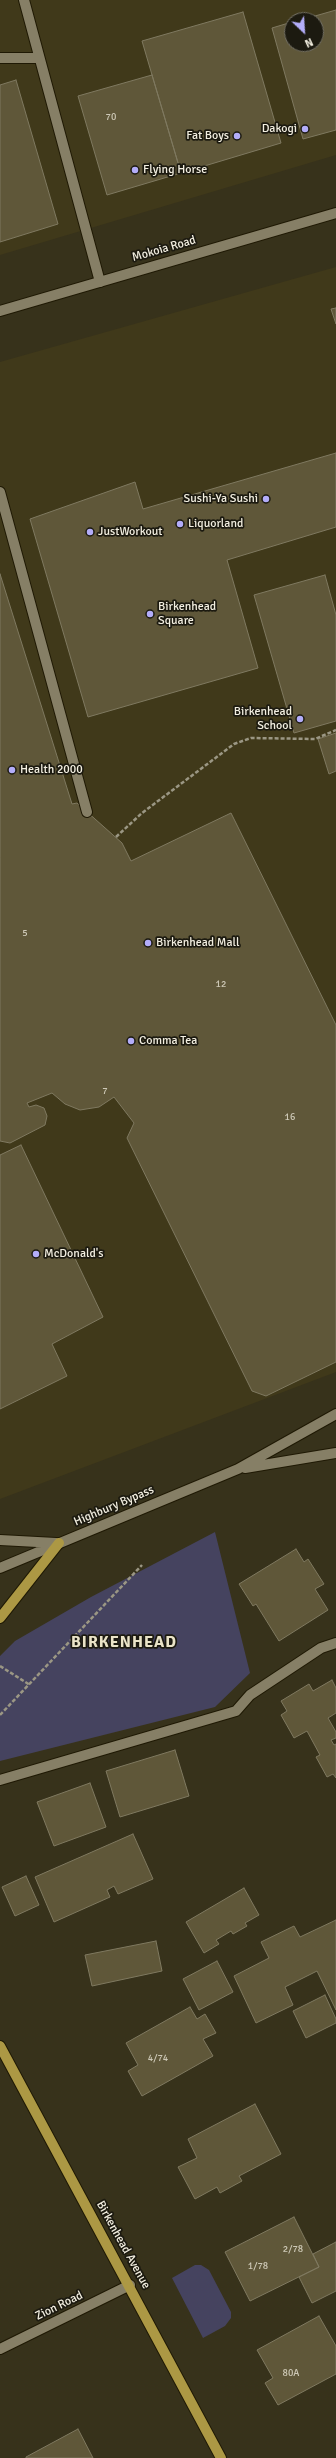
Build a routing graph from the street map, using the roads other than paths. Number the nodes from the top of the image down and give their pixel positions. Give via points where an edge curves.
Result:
1 (24, 0) edge
2 (0, 58) edge
3 (39, 58) junction
4 (336, 213) edge
5 (100, 282) junction
6 (0, 312) edge
7 (0, 492) edge
8 (87, 812) dead end
9 (336, 1414) edge
10 (336, 1453) edge
11 (238, 1469) junction
12 (0, 1540) edge
13 (59, 1543) junction
14 (0, 1568) edge
15 (0, 1618) edge
16 (336, 1643) edge
17 (0, 1780) edge
18 (0, 2046) edge
19 (130, 2285) junction
20 (0, 2349) edge
21 (221, 2458) edge

1 - 3 main road
2 - 3 main road
3 - 5 main road
4 - 5 main road, Mokoia Road
5 - 6 main road, Mokoia Road
7 - 8 main road
9 - 11 main road, Highbury Bypass
10 - 11 main road, Highbury Bypass
11 - 13 main road, Highbury Bypass
12 - 13 main road
13 - 14 main road, Highbury Bypass
13 - 15 main road
16 - 17 main road via 321,1648 257,1691 236,1711
18 - 19 main road, Birkenhead Avenue
19 - 20 main road, Zion Road
19 - 21 main road, Birkenhead Avenue

